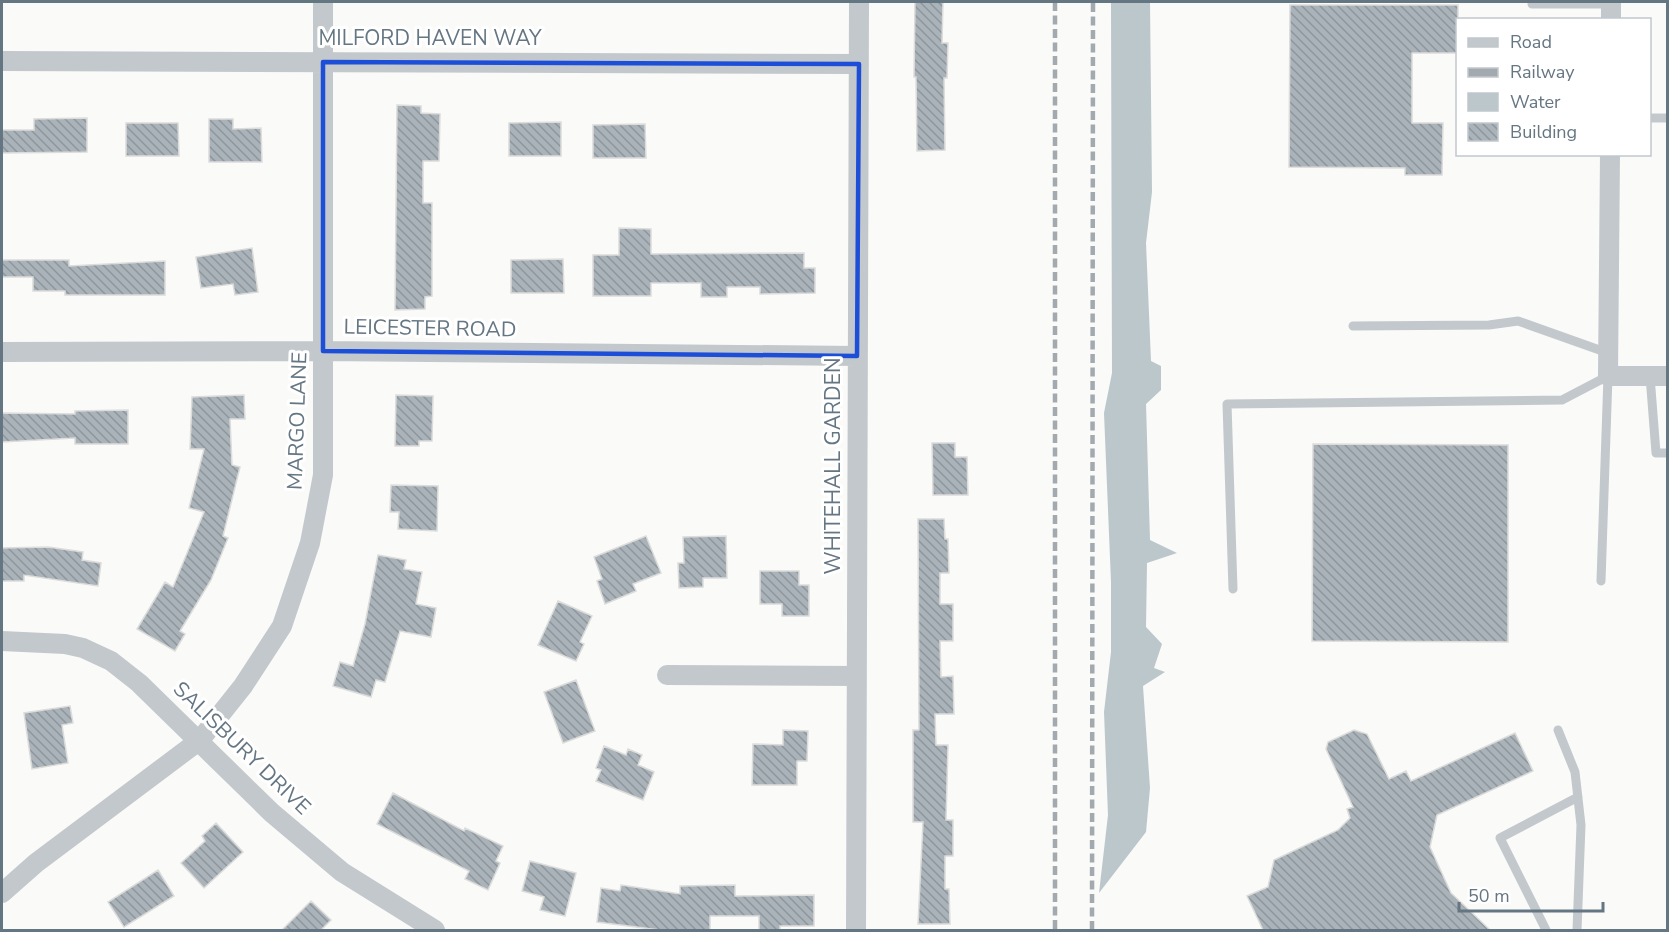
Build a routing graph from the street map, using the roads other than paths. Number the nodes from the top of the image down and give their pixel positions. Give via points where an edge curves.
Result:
1 (323, 2) edge
2 (859, 2) edge
3 (1532, 2) edge
4 (1611, 8) edge
5 (2, 61) edge
6 (323, 62) junction
7 (859, 64) junction
8 (1651, 118) edge
9 (1668, 118) edge
10 (1610, 156) edge
11 (1353, 326) dead end
12 (323, 351) junction
13 (2, 352) edge
14 (1608, 353) junction
15 (857, 356) junction
16 (1608, 376) junction
17 (1659, 376) edge
18 (1668, 453) edge
19 (1600, 581) dead end
20 (1233, 589) dead end
21 (2, 641) edge
22 (668, 675) dead end
23 (856, 676) junction
24 (1558, 730) dead end
25 (200, 740) junction
26 (1578, 797) junction
27 (2, 893) edge
28 (428, 929) edge
29 (856, 930) edge
30 (1546, 930) edge
31 (1577, 930) edge

1 - 6 street, MARGO LANE
2 - 7 street, WHITEHALL GARDEN
3 - 4 lane
5 - 6 street, MILFORD HAVEN WAY
6 - 7 street, MILFORD HAVEN WAY
6 - 12 street, MARGO LANE
7 - 15 street, WHITEHALL GARDEN
8 - 9 lane
10 - 14 street
11 - 14 lane via 1489,325 1518,321
12 - 13 street, LEICESTER ROAD
12 - 15 street, LEICESTER ROAD
12 - 25 street, MARGO LANE via 323,475 310,543 282,626 243,686
14 - 16 street
15 - 23 street, WHITEHALL GARDEN
16 - 17 street
16 - 19 lane
16 - 20 lane via 1562,400 1227,404
17 - 18 lane via 1656,453
21 - 25 street, SALISBURY DRIVE via 65,644 97,653 139,683
22 - 23 street
23 - 29 street, WHITEHALL GARDEN
24 - 26 lane via 1575,772
25 - 27 street, MARGO LANE
25 - 28 street, SALISBURY DRIVE via 272,813 342,872
26 - 30 lane via 1500,838
26 - 31 lane via 1581,825

